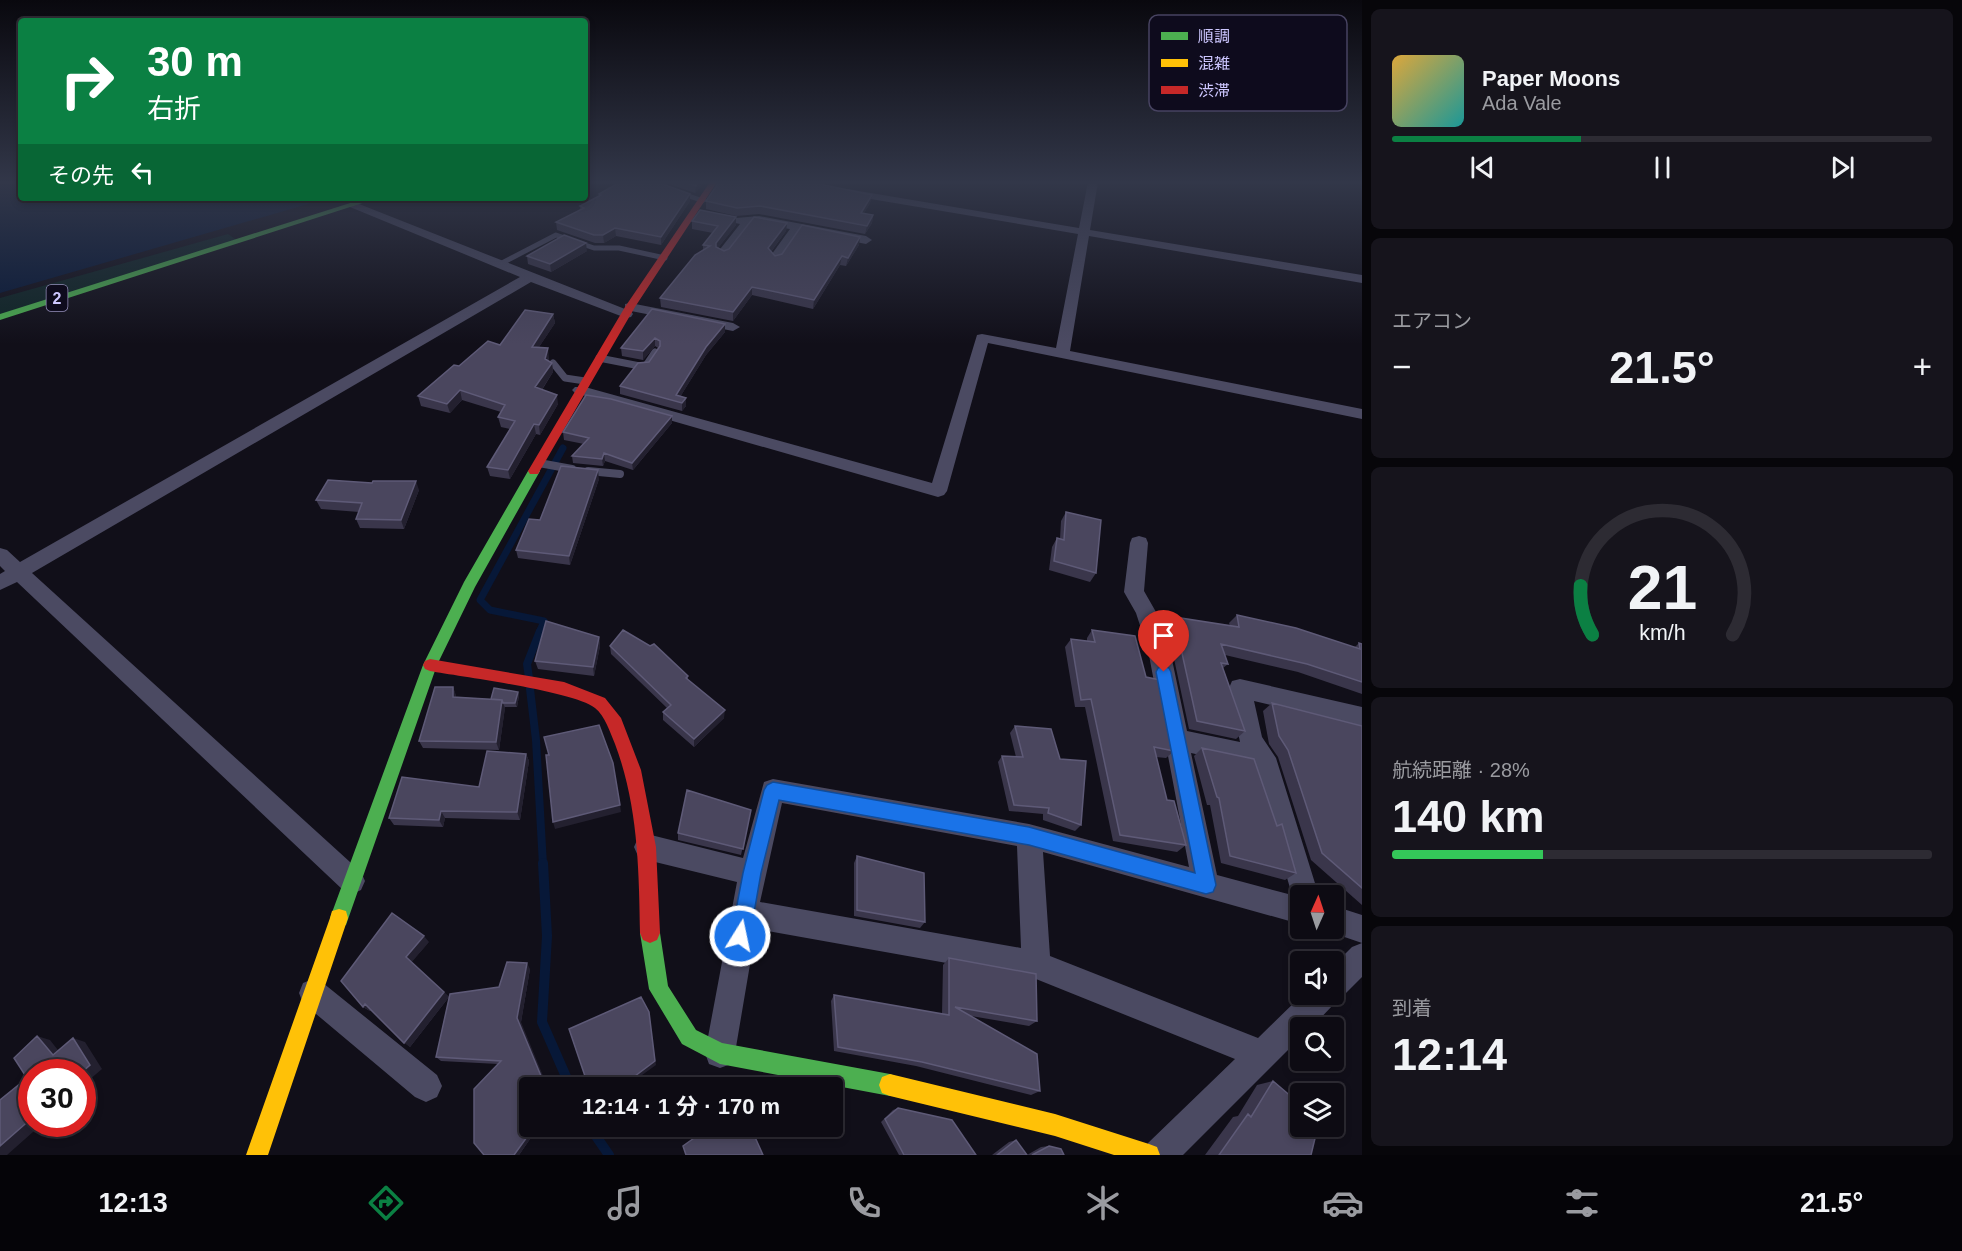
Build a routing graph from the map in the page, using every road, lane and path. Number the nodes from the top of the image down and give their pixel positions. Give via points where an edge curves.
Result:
1 (256, 236) edge
2 (430, 236) edge
3 (554, 236) edge
4 (559, 236) edge
5 (679, 236) edge
6 (736, 236) edge
7 (791, 236) edge
8 (844, 236) edge
9 (1084, 236) edge
10 (1102, 236) edge
11 (866, 240) dead end
12 (723, 253) edge
13 (665, 258) junction
14 (776, 258) edge
15 (500, 264) junction
16 (530, 277) junction
17 (1362, 279) edge
18 (628, 310) junction
19 (0, 317) edge
20 (733, 327) dead end
21 (655, 351) edge
22 (1062, 354) junction
23 (599, 358) junction
24 (553, 363) edge
25 (582, 385) junction
26 (1362, 414) edge
27 (538, 463) junction
28 (620, 474) dead end
29 (1139, 543) dead end
30 (0, 555) edge
31 (8, 578) edge
32 (430, 665) junction
33 (1362, 717) edge
34 (1177, 739) junction
35 (1264, 758) junction
36 (1029, 836) junction
37 (647, 847) junction
38 (752, 873) junction
39 (352, 881) junction
40 (1206, 885) junction
41 (1303, 885) edge
42 (1290, 908) edge
43 (744, 913) junction
44 (1344, 923) edge
45 (1362, 929) edge
46 (1362, 957) edge
47 (1036, 965) junction
48 (1344, 975) edge
49 (313, 993) junction
50 (1313, 1005) edge
51 (720, 1053) junction
52 (1262, 1055) junction
53 (426, 1086) dead end
54 (257, 1155) edge
55 (1149, 1155) edge
56 (1160, 1155) edge

1 - 19 street, 2
2 - 15 street
3 - 15 lane
4 - 13 lane via 594,248 619,248
5 - 13 street
6 - 12 street
7 - 14 street
8 - 11 street
9 - 22 street
10 - 17 street
13 - 18 street
15 - 16 street
16 - 18 street
16 - 31 street
18 - 20 street
18 - 23 street
21 - 23 lane via 645,367
22 - 25 street via 982,338 938,491
22 - 26 street
23 - 25 street
24 - 25 lane via 565,378
25 - 27 street
27 - 28 lane
27 - 32 street
29 - 34 street via 1134,592 1160,650
30 - 31 street
31 - 39 street
32 - 37 street via 564,689 600,703 615,723 633,770
32 - 39 street
33 - 35 street via 1240,688 1251,741
34 - 35 street
34 - 40 street
35 - 41 street
36 - 38 street via 773,790
36 - 40 street
36 - 47 street
37 - 38 street
37 - 51 street via 648,921 659,989 689,1037
38 - 43 street
39 - 49 street
40 - 42 street
43 - 47 street
43 - 51 street
44 - 45 street
46 - 48 street
47 - 52 street
49 - 53 street
49 - 54 street
50 - 52 street
51 - 55 street via 915,1090 1055,1125
52 - 56 street

